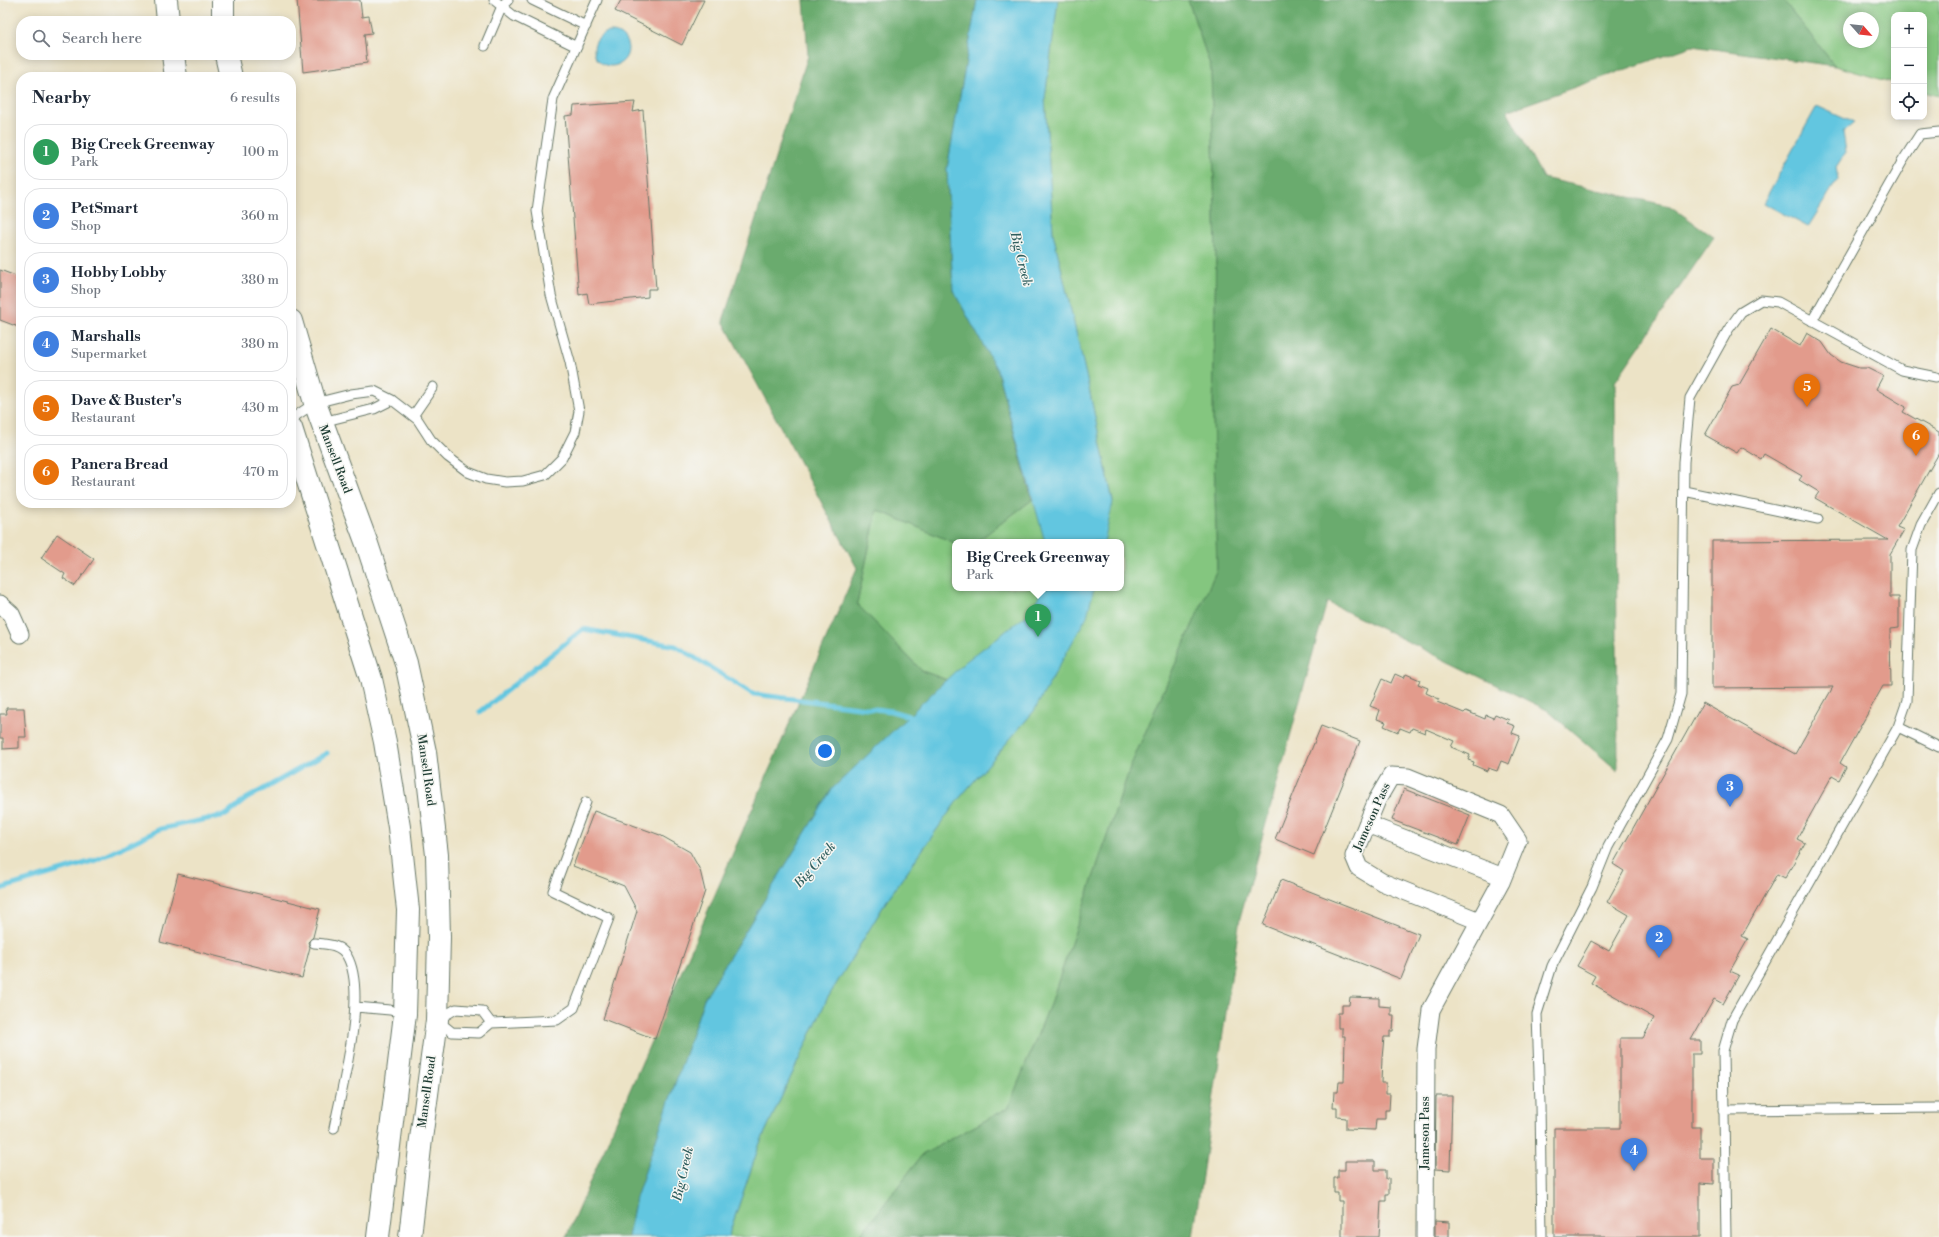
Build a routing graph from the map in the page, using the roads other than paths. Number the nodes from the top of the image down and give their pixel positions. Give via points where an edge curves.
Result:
1 (166, 0) edge
2 (223, 0) edge
3 (494, 0) edge
4 (532, 0) edge
5 (597, 0) edge
6 (505, 3) edge
7 (168, 16) edge
8 (223, 16) edge
9 (586, 26) junction
10 (485, 46) dead end
11 (577, 47) junction
12 (174, 60) edge
13 (227, 60) edge
14 (175, 72) edge
15 (229, 72) edge
16 (1939, 132) edge
17 (1812, 321) junction
18 (296, 338) edge
19 (1936, 377) dead end
20 (433, 387) dead end
21 (392, 400) junction
22 (318, 413) junction
23 (413, 416) junction
24 (296, 418) edge
25 (296, 444) edge
26 (1684, 491) junction
27 (1939, 493) edge
28 (1818, 519) dead end
29 (0, 604) edge
30 (20, 634) dead end
31 (1898, 727) junction
32 (1939, 747) edge
33 (586, 802) dead end
34 (1367, 824) junction
35 (1503, 877) junction
36 (1479, 921) junction
37 (314, 942) dead end
38 (356, 1007) junction
39 (405, 1014) junction
40 (437, 1020) junction
41 (491, 1023) junction
42 (1939, 1108) edge
43 (1723, 1110) junction
44 (334, 1128) dead end
45 (378, 1237) edge
46 (410, 1237) edge
47 (1425, 1237) edge
48 (1542, 1237) edge
49 (1726, 1237) edge

1 - 7 main road
2 - 8 main road
3 - 6 lane
4 - 9 lane
5 - 9 lane
6 - 10 lane
6 - 11 lane via 514,16
9 - 11 lane
11 - 23 lane via 553,99 537,211 552,295 570,362 579,411 575,432 562,458 545,475 523,481 505,482 468,472 431,440
12 - 14 main road
13 - 15 main road
16 - 17 lane via 1920,134
17 - 19 lane via 1902,370
17 - 26 lane via 1778,302 1761,300 1741,312 1728,330 1690,398
18 - 22 main road, Mansell Road
20 - 23 lane
21 - 22 lane via 374,409
21 - 22 lane via 374,391 351,394
21 - 23 lane
22 - 24 lane
22 - 40 main road, Mansell Road via 368,544 406,663 425,752 437,855
25 - 39 main road via 370,679 385,742 399,827 408,910
26 - 28 lane
26 - 48 lane via 1681,694 1668,739 1608,847 1592,887 1552,966 1537,1014
27 - 31 lane via 1921,525 1912,550 1907,701
29 - 30 street via 11,614
31 - 32 lane
31 - 43 lane via 1732,1020 1723,1051
33 - 41 lane via 554,891 609,918 574,1008 557,1020
34 - 35 street
34 - 35 street, Jameson Pass via 1391,776 1408,777 1501,815 1518,840
34 - 36 street, Jameson Pass via 1354,856 1359,868 1382,882
35 - 36 street, Jameson Pass
36 - 47 street, Jameson Pass via 1431,1010 1426,1049
37 - 38 lane via 335,945 346,955 356,988
38 - 39 lane
38 - 44 lane
39 - 40 main road
39 - 45 main road
40 - 41 lane via 452,1032 479,1032
40 - 41 lane via 456,1009 482,1011
40 - 46 main road, Mansell Road
42 - 43 lane
43 - 49 lane

